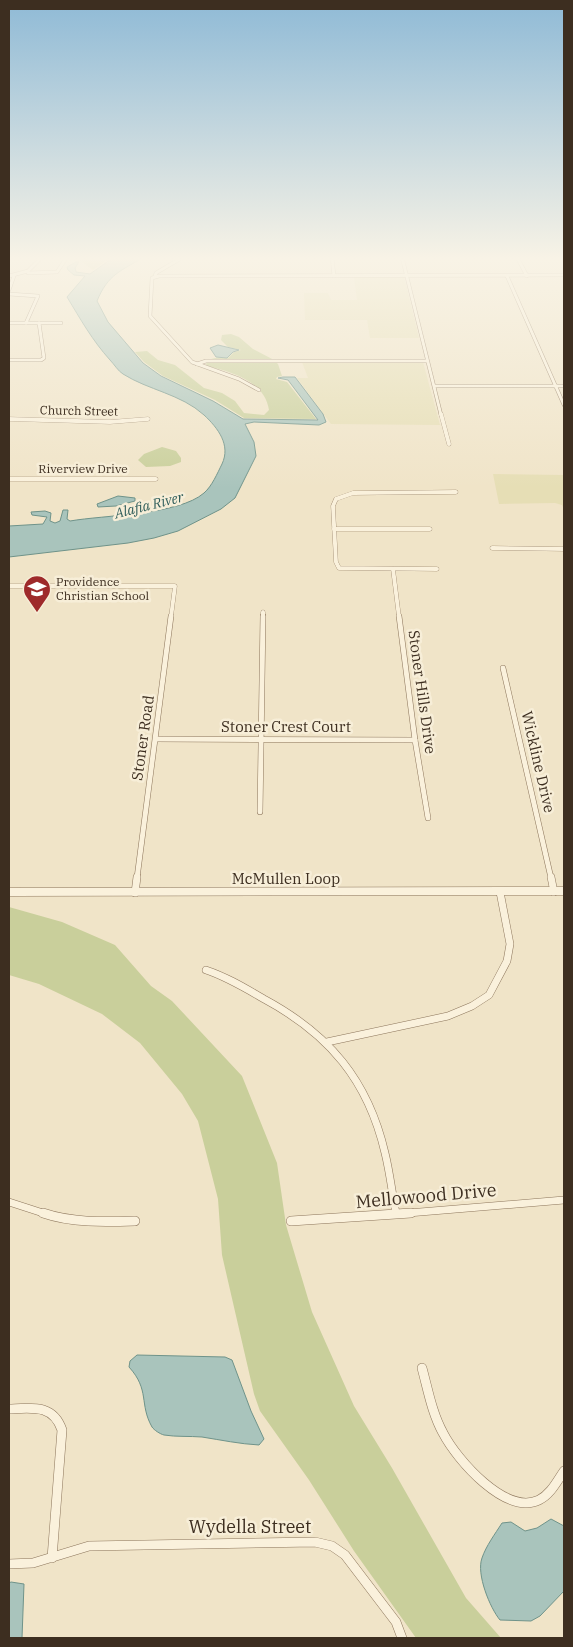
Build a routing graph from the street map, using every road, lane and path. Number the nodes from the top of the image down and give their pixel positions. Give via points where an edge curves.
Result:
1 (41, 334) edge
2 (166, 334) edge
3 (420, 334) edge
4 (533, 334) edge
5 (9, 360) edge
6 (426, 361) junction
7 (197, 364) junction
8 (435, 386) junction
9 (556, 386) junction
10 (564, 386) edge
11 (259, 390) dead end
12 (564, 405) edge
13 (9, 419) edge
14 (148, 419) dead end
15 (449, 444) dead end
16 (9, 478) edge
17 (156, 479) dead end
18 (456, 492) dead end
19 (334, 529) junction
20 (430, 529) dead end
21 (492, 548) dead end
22 (564, 549) edge
23 (393, 569) junction
24 (437, 569) dead end
25 (9, 586) edge
26 (263, 612) dead end
27 (503, 668) dead end
28 (156, 739) junction
29 (261, 740) junction
30 (415, 740) junction
31 (260, 812) dead end
32 (428, 818) dead end
33 (9, 892) edge
34 (500, 892) junction
35 (554, 892) junction
36 (564, 892) edge
37 (135, 893) junction
38 (206, 970) dead end
39 (326, 1042) junction
40 (564, 1200) edge
41 (9, 1202) edge
42 (396, 1213) junction
43 (290, 1220) dead end
44 (135, 1221) dead end
45 (422, 1368) dead end
46 (9, 1409) edge
47 (564, 1471) edge
48 (52, 1558) junction
49 (9, 1564) edge
50 (402, 1638) edge

1 - 5 street via 44,358
2 - 7 street
3 - 6 street
4 - 9 street
6 - 7 street via 206,361
6 - 8 street
7 - 11 street
8 - 9 street
8 - 15 street
9 - 10 street
9 - 12 street
13 - 14 street, Church Street via 110,422
16 - 17 street, Riverview Drive
18 - 19 street via 344,494 336,499 333,506
19 - 20 street
19 - 23 street via 339,568
21 - 22 street
23 - 24 street
23 - 30 street, Stoner Hills Drive
25 - 28 street, Stoner Road via 175,586
26 - 29 street
27 - 35 street, Wickline Drive
28 - 29 street, Stoner Crest Court
28 - 37 street, Stoner Road
29 - 30 street, Stoner Crest Court
29 - 31 street
30 - 32 street, Stoner Hills Drive
33 - 37 street, McMullen Loop
34 - 35 street, McMullen Loop
34 - 37 street, McMullen Loop
34 - 39 street via 510,944 507,961 489,994 472,1006 448,1016
35 - 36 street, McMullen Loop
38 - 39 street via 278,1006
39 - 42 street via 362,1093 381,1135
40 - 42 street, Mellowood Drive
41 - 44 street via 54,1217 99,1222
42 - 43 street, Mellowood Drive via 344,1219
45 - 47 street via 433,1412 444,1436 479,1479 511,1502 526,1504 542,1500 558,1484
46 - 48 street via 43,1409 60,1420 62,1430
48 - 49 street, Wydella Street via 32,1564
48 - 50 street, Wydella Street via 89,1546 116,1544 315,1542 332,1546 345,1555 396,1622

